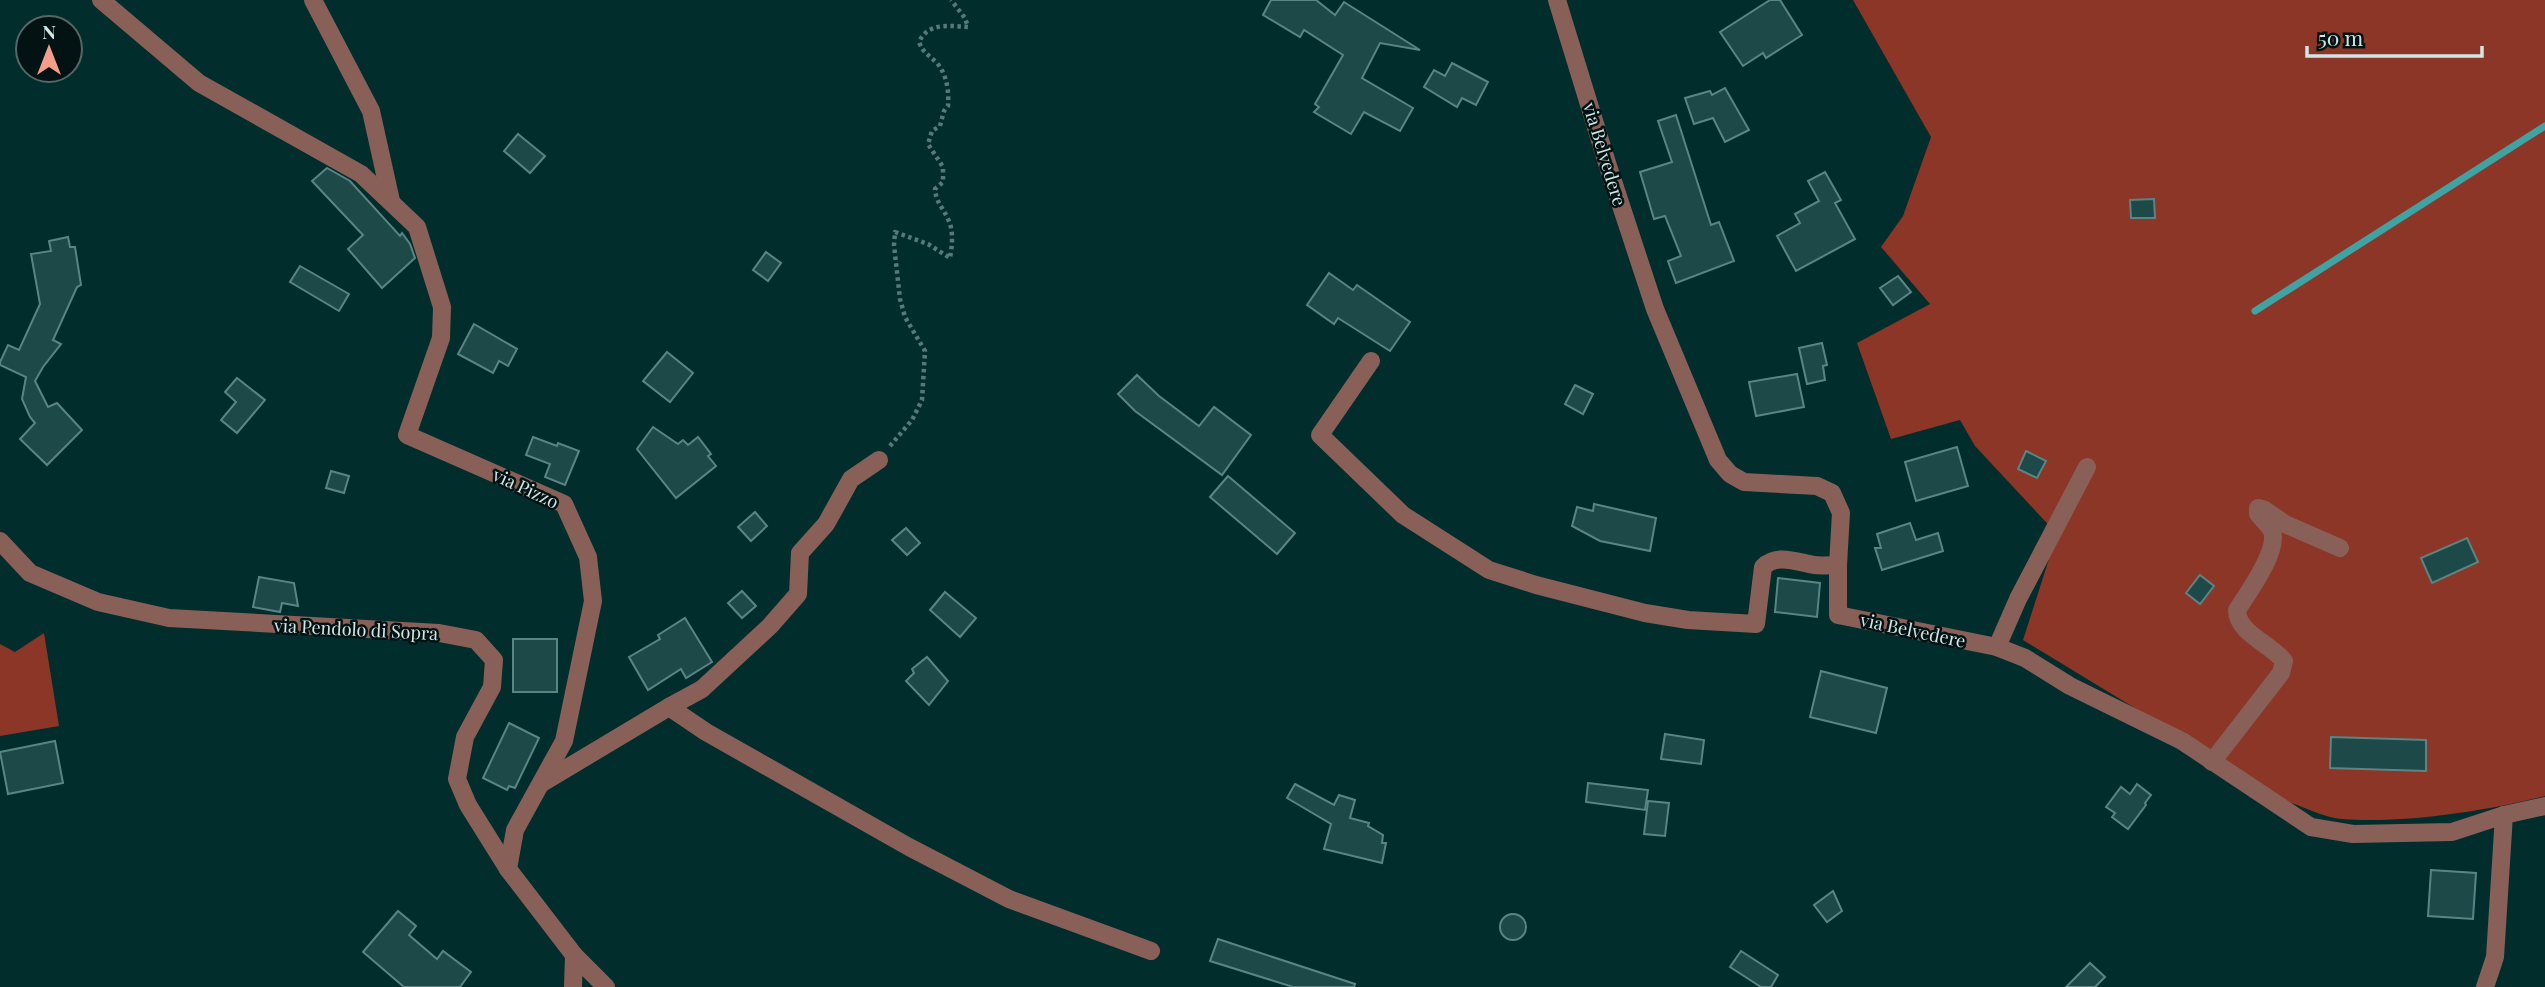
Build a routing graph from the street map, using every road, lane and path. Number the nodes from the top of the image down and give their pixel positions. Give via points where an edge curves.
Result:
1 (101, 0) edge
2 (313, 0) edge
3 (951, 0) edge
4 (1557, 0) edge
5 (391, 201) junction
6 (1371, 361) dead end
7 (878, 460) joint
8 (2087, 467) dead end
9 (0, 541) edge
10 (2340, 548) dead end
11 (1838, 565) junction
12 (1997, 647) junction
13 (669, 707) junction
14 (2212, 762) junction
15 (539, 785) junction
16 (2545, 806) edge
17 (2504, 816) junction
18 (508, 869) junction
19 (1151, 951) dead end
20 (574, 955) junction
21 (573, 987) edge
22 (606, 987) edge
23 (2485, 987) edge

1 - 5 street, via Pizzo via 199,83 362,174
2 - 5 street via 371,111
3 - 7 path via 968,27 931,28 919,42 923,52 938,64 949,92 940,126 932,131 928,144 943,167 943,182 934,189 948,220 952,247 950,258 895,232 905,317 925,351 922,400 912,420
4 - 11 street, via Belvedere via 1655,309 1718,460 1744,482 1817,486 1832,493 1841,513
5 - 15 street, via Pizzo via 418,226 442,307 441,338 407,435 564,504 588,557 593,601 584,652 564,741
6 - 11 street via 1320,435 1403,515 1489,570 1645,612 1756,624 1763,567 1769,561
7 - 13 street via 851,479 826,524 800,552 798,594 702,689
8 - 12 street
9 - 18 street, via Pendolo di Sopra via 30,573 98,602 169,618 439,633 476,640 494,660 492,687 465,737 457,779
10 - 14 street via 2258,508 2273,541 2238,610 2238,619 2284,661 2280,673
11 - 12 street, via Belvedere via 1838,615
12 - 14 street, via Belvedere via 2182,741
13 - 15 street
13 - 19 street via 813,793 998,893
14 - 17 street, via Belvedere via 2311,827 2353,834 2452,832
15 - 18 street, via Pizzo via 515,830
16 - 17 street, via Belvedere
17 - 23 street via 2494,957
18 - 20 street, via Pendolo di Sopra
20 - 21 street
20 - 22 street, via Pendolo di Sopra

